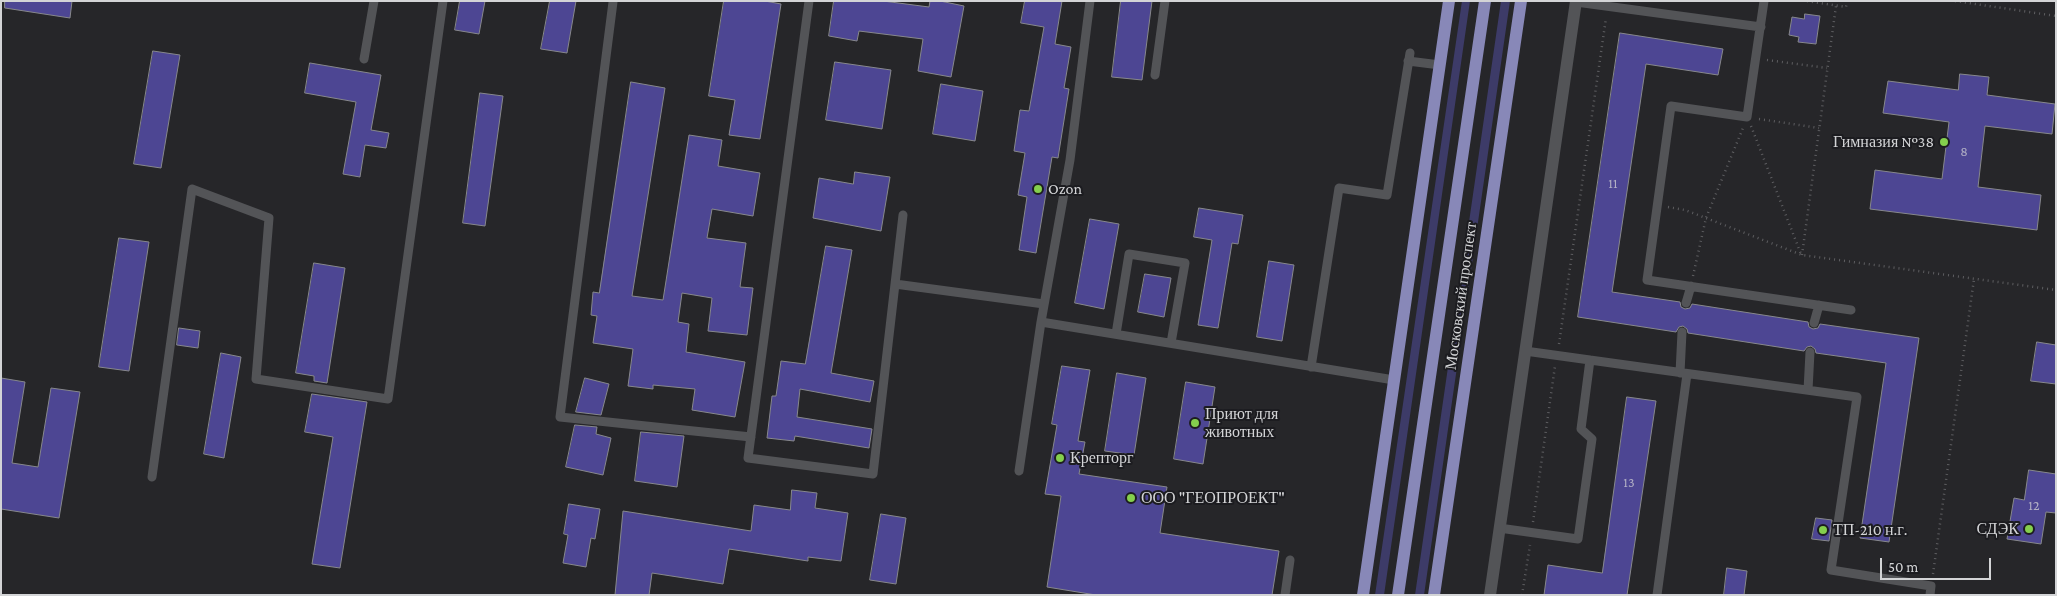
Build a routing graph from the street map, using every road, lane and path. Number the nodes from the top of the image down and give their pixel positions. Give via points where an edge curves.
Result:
1 (374, 1) edge
2 (443, 1) edge
3 (809, 1) edge
4 (1090, 1) edge
5 (1164, 1) edge
6 (1449, 1) edge
7 (1485, 1) edge
8 (1521, 1) edge
9 (1764, 1) edge
10 (1806, 1) edge
11 (1847, 1) edge
12 (1955, 1) edge
13 (612, 2) edge
14 (1576, 2) edge
15 (1608, 6) junction
16 (1836, 6) junction
17 (2056, 16) edge
18 (1761, 27) junction
19 (364, 59) dead end
20 (1756, 59) junction
21 (1440, 65) junction
22 (1827, 68) junction
23 (1155, 75) dead end
24 (1748, 117) junction
25 (1819, 128) junction
26 (1657, 205) junction
27 (903, 215) dead end
28 (1706, 218) junction
29 (1802, 255) junction
30 (1974, 279) junction
31 (895, 284) junction
32 (1691, 286) junction
33 (2056, 290) edge
34 (1686, 303) dead end
35 (1044, 304) junction
36 (1819, 305) junction
37 (1851, 310) dead end
38 (1041, 322) junction
39 (1814, 323) dead end
40 (1682, 332) dead end
41 (1116, 334) junction
42 (1171, 343) junction
43 (1525, 351) junction
44 (1810, 352) dead end
45 (1557, 356) junction
46 (1590, 360) junction
47 (1311, 366) junction
48 (1683, 373) junction
49 (1394, 380) junction
50 (1808, 390) junction
51 (752, 437) junction
52 (1019, 471) dead end
53 (152, 477) dead end
54 (1499, 528) junction
55 (1531, 532) junction
56 (1290, 560) dead end
57 (1930, 590) edge
58 (1285, 595) edge
59 (1363, 595) edge
60 (1398, 595) edge
61 (1434, 595) edge
62 (1490, 595) edge
63 (1522, 595) edge
64 (1657, 595) edge

1 - 19 lane
2 - 53 lane via 388,399 256,379 269,218 192,188
3 - 51 lane
4 - 35 lane via 1070,160
5 - 23 lane
6 - 21 main road
7 - 60 main road, Московский проспект
8 - 61 main road, Московский проспект
9 - 18 lane
10 - 16 path
11 - 16 path via 1846,7
12 - 17 path
13 - 51 lane via 560,417
14 - 15 lane
14 - 43 street
15 - 18 lane
15 - 45 path
16 - 22 path
18 - 20 lane
20 - 22 path
20 - 24 lane
21 - 47 lane via 1409,57 1387,196 1339,188
21 - 49 main road
22 - 25 path
24 - 25 path
24 - 26 lane via 1671,106
24 - 28 path
24 - 29 path
25 - 29 path
26 - 28 path
26 - 32 lane via 1647,280
27 - 31 lane
28 - 29 path
28 - 32 path
29 - 30 path
30 - 33 path
30 - 57 path
31 - 35 lane
31 - 51 lane via 873,474 748,458
32 - 34 lane
32 - 36 lane
35 - 38 lane
36 - 37 lane
36 - 39 lane
38 - 41 lane
38 - 52 lane
40 - 48 lane
41 - 42 lane
41 - 42 lane via 1130,254 1185,263
42 - 47 lane
43 - 45 lane
43 - 54 street
44 - 50 lane
45 - 46 lane
45 - 55 path
46 - 48 lane
46 - 55 lane via 1581,429 1592,439 1578,539
47 - 49 lane
48 - 50 lane
48 - 64 lane
49 - 59 main road
50 - 57 lane via 1857,397 1831,570
54 - 55 lane
54 - 62 street
55 - 63 path
56 - 58 lane

